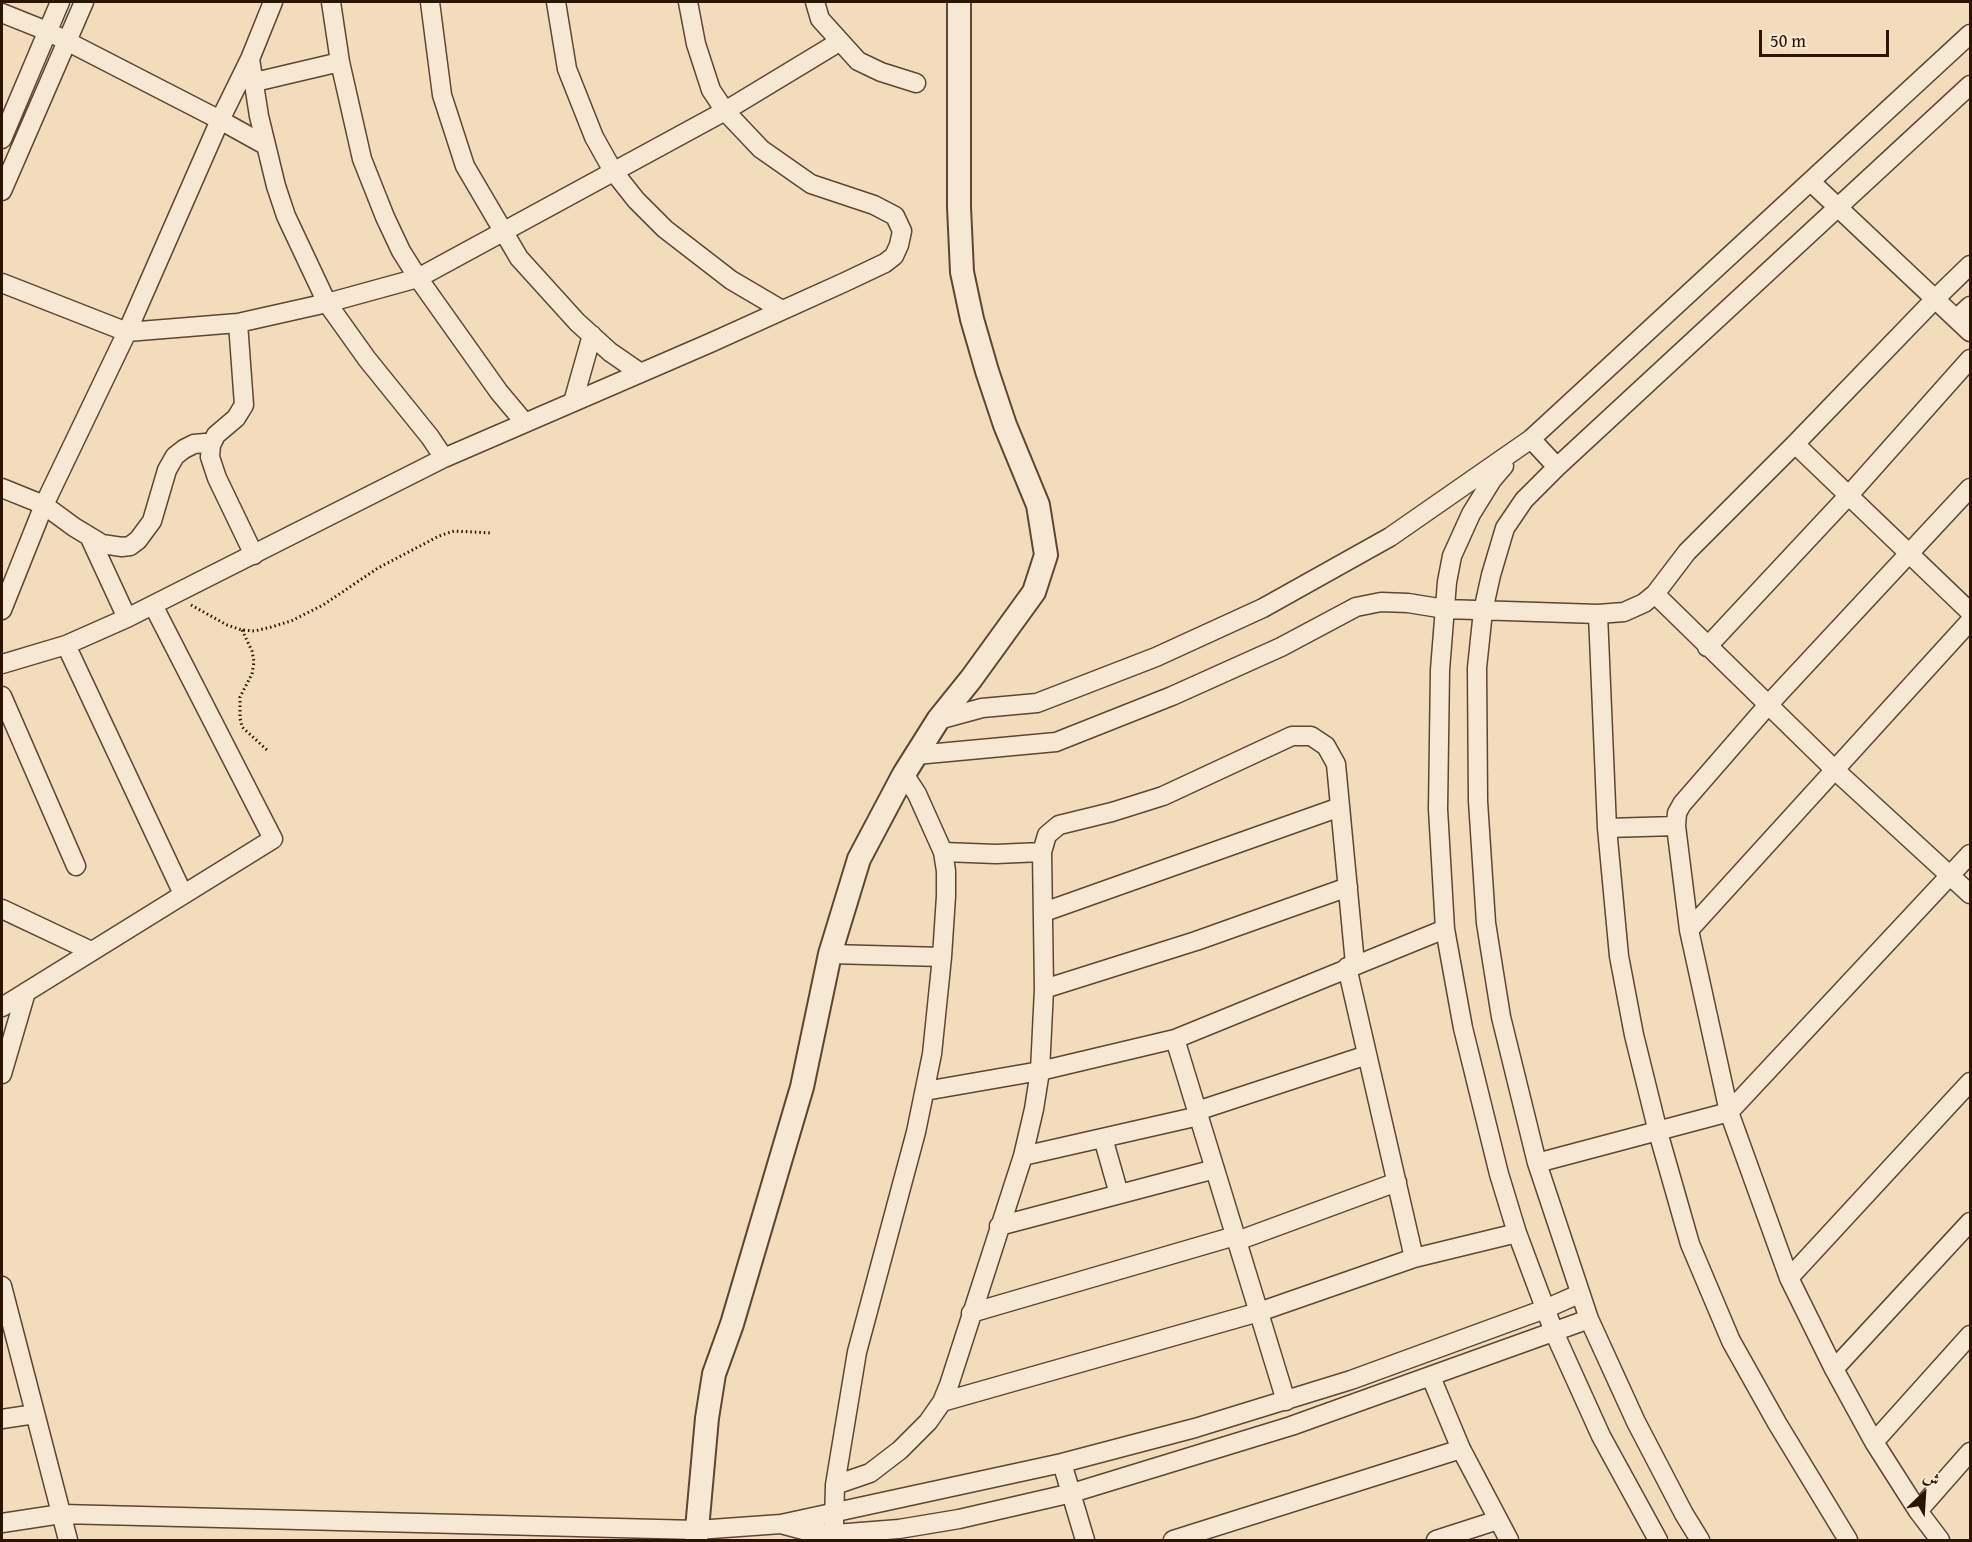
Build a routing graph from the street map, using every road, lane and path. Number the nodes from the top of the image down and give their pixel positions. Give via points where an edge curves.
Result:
1 (60, 2) edge
2 (84, 2) edge
3 (273, 2) edge
4 (331, 2) edge
5 (430, 2) edge
6 (556, 2) edge
7 (688, 2) edge
8 (814, 2) edge
9 (959, 2) edge
10 (2, 12) edge
11 (47, 32) junction
12 (1971, 34) edge
13 (66, 42) junction
14 (839, 42) junction
15 (250, 59) junction
16 (340, 62) junction
17 (255, 82) junction
18 (916, 83) dead end
19 (1971, 86) edge
20 (725, 111) junction
21 (220, 120) junction
22 (2, 138) edge
23 (265, 145) junction
24 (613, 171) junction
25 (1811, 182) junction
26 (2, 190) edge
27 (1837, 209) junction
28 (503, 232) junction
29 (1971, 265) edge
30 (418, 279) junction
31 (2, 283) edge
32 (1935, 299) junction
33 (327, 303) junction
34 (1971, 306) edge
35 (782, 310) junction
36 (1956, 319) junction
37 (238, 323) junction
38 (1971, 332) edge
39 (127, 333) junction
40 (592, 335) junction
41 (1971, 359) edge
42 (639, 372) junction
43 (573, 402) junction
44 (525, 423) junction
45 (1531, 439) junction
46 (1795, 444) junction
47 (211, 445) junction
48 (1516, 450) junction
49 (444, 458) junction
50 (1557, 467) junction
51 (2, 488) edge
52 (1971, 488) edge
53 (1849, 495) junction
54 (44, 505) junction
55 (492, 533) dead end
56 (90, 538) junction
57 (1909, 553) junction
58 (254, 555) junction
59 (1654, 594) junction
60 (174, 595) junction
61 (153, 605) junction
62 (1445, 609) junction
63 (2, 610) edge
64 (1483, 611) junction
65 (1971, 612) edge
66 (1598, 614) junction
67 (127, 618) junction
68 (1971, 621) edge
69 (242, 630) junction
70 (66, 645) junction
71 (1707, 647) junction
72 (2, 664) edge
73 (2, 696) edge
74 (1768, 705) junction
75 (938, 720) junction
76 (267, 750) dead end
77 (916, 755) junction
78 (1835, 770) junction
79 (904, 774) junction
80 (1340, 807) junction
81 (1676, 826) junction
82 (1607, 828) junction
83 (943, 852) junction
84 (1042, 852) junction
85 (1971, 854) edge
86 (76, 866) dead end
87 (1951, 875) junction
88 (1348, 887) junction
89 (183, 894) junction
90 (1971, 894) edge
91 (2, 909) edge
92 (1044, 912) junction
93 (1445, 929) junction
94 (1689, 930) junction
95 (91, 951) junction
96 (830, 954) junction
97 (942, 957) junction
98 (1351, 966) junction
99 (1044, 989) junction
100 (26, 992) junction
101 (2, 1007) edge
102 (1175, 1039) junction
103 (1367, 1055) junction
104 (1040, 1071) junction
105 (2, 1074) edge
106 (1971, 1082) edge
107 (925, 1091) junction
108 (1729, 1113) junction
109 (1198, 1114) junction
110 (1658, 1132) junction
111 (1103, 1138) junction
112 (1023, 1156) junction
113 (1537, 1163) junction
114 (1215, 1169) junction
115 (1397, 1182) junction
116 (1119, 1194) junction
117 (1971, 1222) edge
118 (999, 1226) junction
119 (1517, 1233) junction
120 (1236, 1239) junction
121 (1414, 1258) junction
122 (1788, 1278) junction
123 (2, 1286) edge
124 (1579, 1294) junction
125 (1545, 1309) junction
126 (1259, 1312) junction
127 (971, 1313) junction
128 (1589, 1319) junction
129 (1554, 1332) junction
130 (1971, 1335) edge
131 (8, 1336) edge
132 (1834, 1370) junction
133 (1431, 1377) junction
134 (1286, 1401) junction
135 (942, 1402) junction
136 (1258, 1409) junction
137 (35, 1414) junction
138 (2, 1419) edge
139 (1267, 1433) junction
140 (1874, 1442) junction
141 (1461, 1449) junction
142 (1971, 1452) edge
143 (1062, 1463) junction
144 (835, 1485) junction
145 (1072, 1493) junction
146 (1918, 1511) junction
147 (833, 1512) junction
148 (62, 1514) junction
149 (1498, 1520) junction
150 (2, 1523) edge
151 (781, 1524) junction
152 (697, 1535) edge
153 (835, 1537) edge
154 (68, 1540) edge
155 (1085, 1540) edge
156 (1173, 1540) edge
157 (1436, 1540) edge
158 (1509, 1540) edge
159 (1658, 1540) edge
160 (1700, 1540) edge
161 (1848, 1540) edge
162 (1940, 1540) edge

1 - 11 street
2 - 13 street
3 - 15 street
4 - 16 street
5 - 28 street via 442,95 449,118 465,166
6 - 24 street via 567,69
7 - 20 street via 711,90
8 - 14 street via 820,19
9 - 75 street via 959,207 963,272 991,382 1038,505 1046,555 1034,592
10 - 11 street
11 - 13 street
11 - 22 street
12 - 25 street
13 - 21 street
13 - 26 street
14 - 18 street via 858,61
14 - 20 street
15 - 17 street
15 - 21 street
16 - 17 street
16 - 30 street via 372,189
17 - 23 street
19 - 27 street
20 - 24 street
20 - 35 street via 761,149 811,184 887,211 900,223 902,237 894,256
21 - 23 street
21 - 39 street
23 - 33 street via 286,216
24 - 28 street
24 - 35 street via 665,230 731,280
25 - 27 street
25 - 45 street
27 - 32 street
27 - 50 street
28 - 30 street
28 - 40 street via 519,258
29 - 32 street
30 - 33 street
30 - 44 street
31 - 39 street
32 - 36 street
32 - 46 street
33 - 37 street
33 - 49 street
34 - 36 street
35 - 42 street
36 - 38 street
37 - 39 street
37 - 47 street via 244,405
39 - 54 street
40 - 42 street
40 - 43 street
41 - 53 street
42 - 43 street
43 - 44 street
44 - 49 street
45 - 48 street
45 - 50 street
46 - 53 street
46 - 59 street via 1688,552
47 - 56 street via 194,444 175,456 152,521 138,540 130,546
47 - 58 street via 210,457 217,478
48 - 62 street via 1492,480 1461,535 1452,556
48 - 75 street via 1390,537 1263,608 1156,657 1038,703 982,708
49 - 58 street
50 - 64 street via 1524,500 1505,528
51 - 54 street
52 - 57 street
53 - 57 street
53 - 71 street
54 - 56 street
54 - 63 street
55 - 69 path via 454,531 439,536 291,621 255,631
56 - 67 street
57 - 65 street
57 - 74 street
58 - 60 street
59 - 66 street via 1624,612
59 - 71 street
60 - 61 street
60 - 69 path
61 - 67 street
61 - 89 street via 273,839
62 - 64 street
62 - 77 street via 1399,602 1356,607 1270,652 1056,742
62 - 93 street via 1438,809
64 - 66 street
64 - 113 street via 1477,668 1478,801 1486,923 1500,1017
66 - 82 street
67 - 70 street
68 - 78 street
69 - 76 path via 254,662 240,697 240,718 242,727
70 - 72 street
70 - 89 street
71 - 74 street
73 - 86 street
74 - 78 street
74 - 81 street via 1682,804
75 - 77 street
77 - 79 street
78 - 87 street
78 - 94 street
79 - 83 street
79 - 96 street via 859,859
80 - 84 street via 1331,752 1311,736 1292,736 1163,796 1059,825 1047,835
80 - 88 street
80 - 92 street
81 - 82 street
81 - 94 street
82 - 110 street via 1619,956
83 - 84 street
83 - 97 street via 946,888
84 - 92 street
85 - 87 street
87 - 90 street
87 - 108 street
88 - 98 street
88 - 99 street
89 - 95 street
91 - 95 street
92 - 99 street
93 - 98 street
93 - 119 street via 1463,1028
94 - 108 street
95 - 100 street
96 - 97 street
96 - 152 street via 802,1087 714,1374
97 - 107 street
98 - 102 street
98 - 103 street
99 - 104 street
100 - 101 street
100 - 105 street
102 - 104 street
102 - 109 street
103 - 109 street
103 - 115 street
104 - 107 street
104 - 112 street
106 - 122 street
107 - 144 street via 857,1352
108 - 110 street
108 - 122 street
109 - 111 street
109 - 114 street
110 - 113 street
110 - 161 street via 1690,1244 1731,1341
111 - 112 street
111 - 116 street
112 - 118 street
113 - 124 street
114 - 116 street
114 - 120 street
115 - 120 street
115 - 121 street
116 - 118 street
117 - 132 street
118 - 127 street
119 - 121 street
119 - 125 street
120 - 126 street
120 - 127 street
121 - 126 street
122 - 132 street
123 - 131 street
124 - 125 street
124 - 128 street
125 - 129 street
125 - 134 street
126 - 134 street
126 - 135 street
127 - 135 street
128 - 129 street
128 - 160 street via 1636,1422
129 - 133 street
129 - 159 street via 1601,1436
130 - 140 street
131 - 137 street
132 - 140 street
133 - 139 street
133 - 141 street
134 - 136 street
135 - 144 street via 900,1450 870,1473
136 - 139 street
136 - 143 street
137 - 138 street
137 - 148 street
139 - 145 street
140 - 146 street
141 - 149 street
141 - 156 street
142 - 146 street
143 - 145 street
143 - 147 street
144 - 147 street
145 - 153 street via 959,1519
145 - 155 street
146 - 162 street
147 - 151 street
147 - 153 street
148 - 150 street
148 - 152 street
148 - 154 street
149 - 157 street
149 - 158 street
151 - 152 street
151 - 153 street

